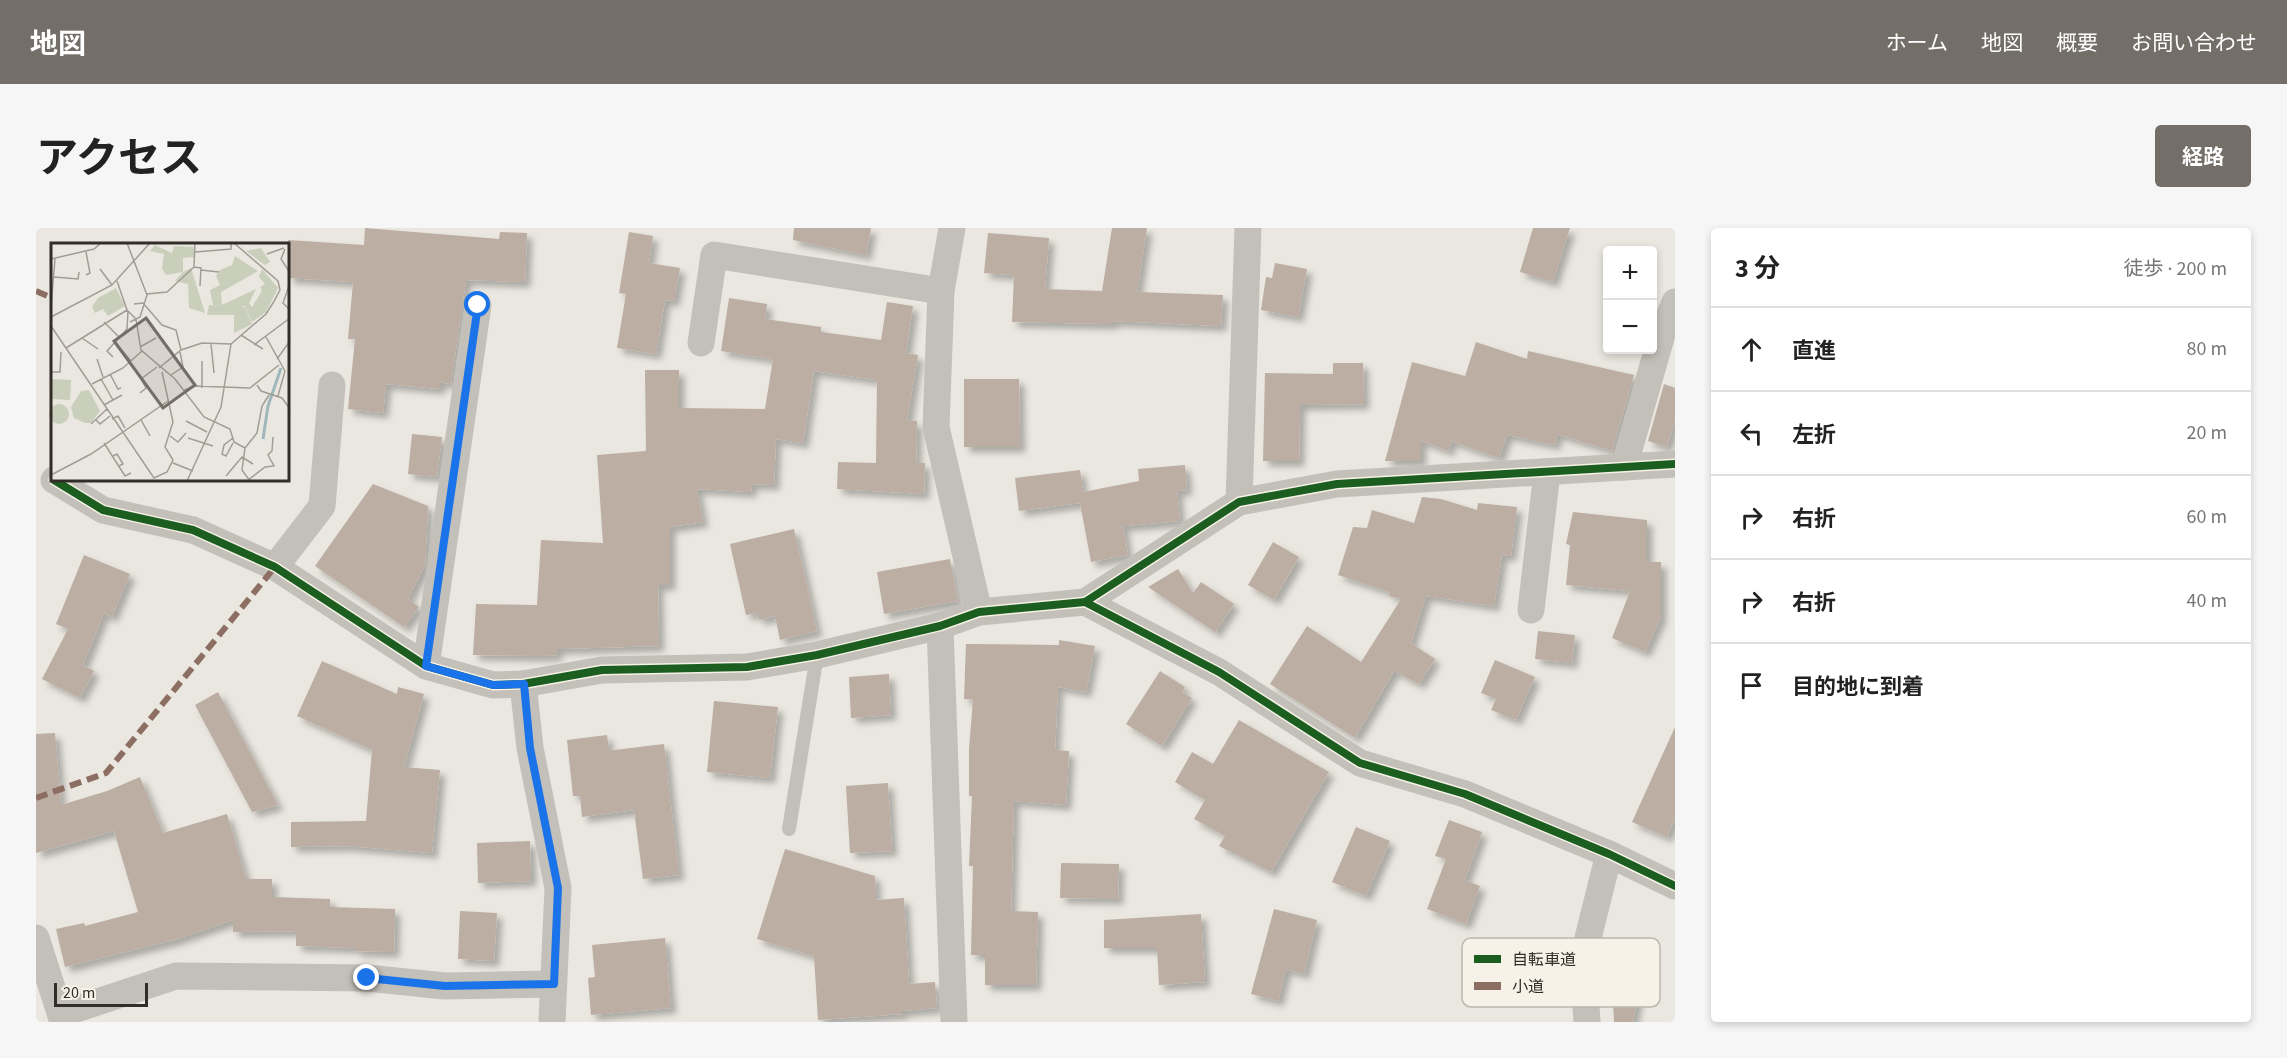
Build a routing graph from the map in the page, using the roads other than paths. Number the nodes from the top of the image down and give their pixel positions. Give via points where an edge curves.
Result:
1 (952, 228) edge
2 (1248, 228) edge
3 (941, 291) junction
4 (1675, 302) edge
5 (478, 305) dead end
6 (701, 343) dead end
7 (332, 385) dead end
8 (1675, 464) edge
9 (1624, 467) junction
10 (36, 469) edge
11 (1547, 472) junction
12 (51, 479) edge
13 (56, 482) edge
14 (1239, 502) junction
15 (275, 567) junction
16 (1085, 602) junction
17 (1531, 610) dead end
18 (979, 612) junction
19 (940, 626) junction
20 (817, 655) junction
21 (426, 666) junction
22 (524, 684) junction
23 (789, 829) dead end
24 (1609, 854) junction
25 (1675, 886) edge
26 (36, 938) edge
27 (1588, 938) edge
28 (554, 984) junction
29 (45, 994) edge
30 (1586, 1007) edge
31 (62, 1018) edge
32 (552, 1022) edge
33 (954, 1022) edge
34 (1587, 1022) edge

1 - 3 street
2 - 14 street
3 - 6 street via 714,255
3 - 18 street via 936,426
4 - 9 street
5 - 21 street
7 - 15 street via 322,506
8 - 9 street
9 - 11 street
10 - 12 street
11 - 14 street via 1337,484
11 - 17 street
13 - 15 street via 103,510 193,530
14 - 16 street
15 - 21 street
16 - 18 street
16 - 24 street via 1219,672 1360,763 1465,794
18 - 19 street
19 - 20 street
19 - 33 street
20 - 22 street via 747,667 603,670
20 - 23 lane
21 - 22 street via 493,685
22 - 28 street via 530,748 558,888
24 - 25 street
24 - 27 street
26 - 29 street
28 - 31 street via 445,986 367,978 176,976
28 - 32 street
29 - 31 street
30 - 34 street

